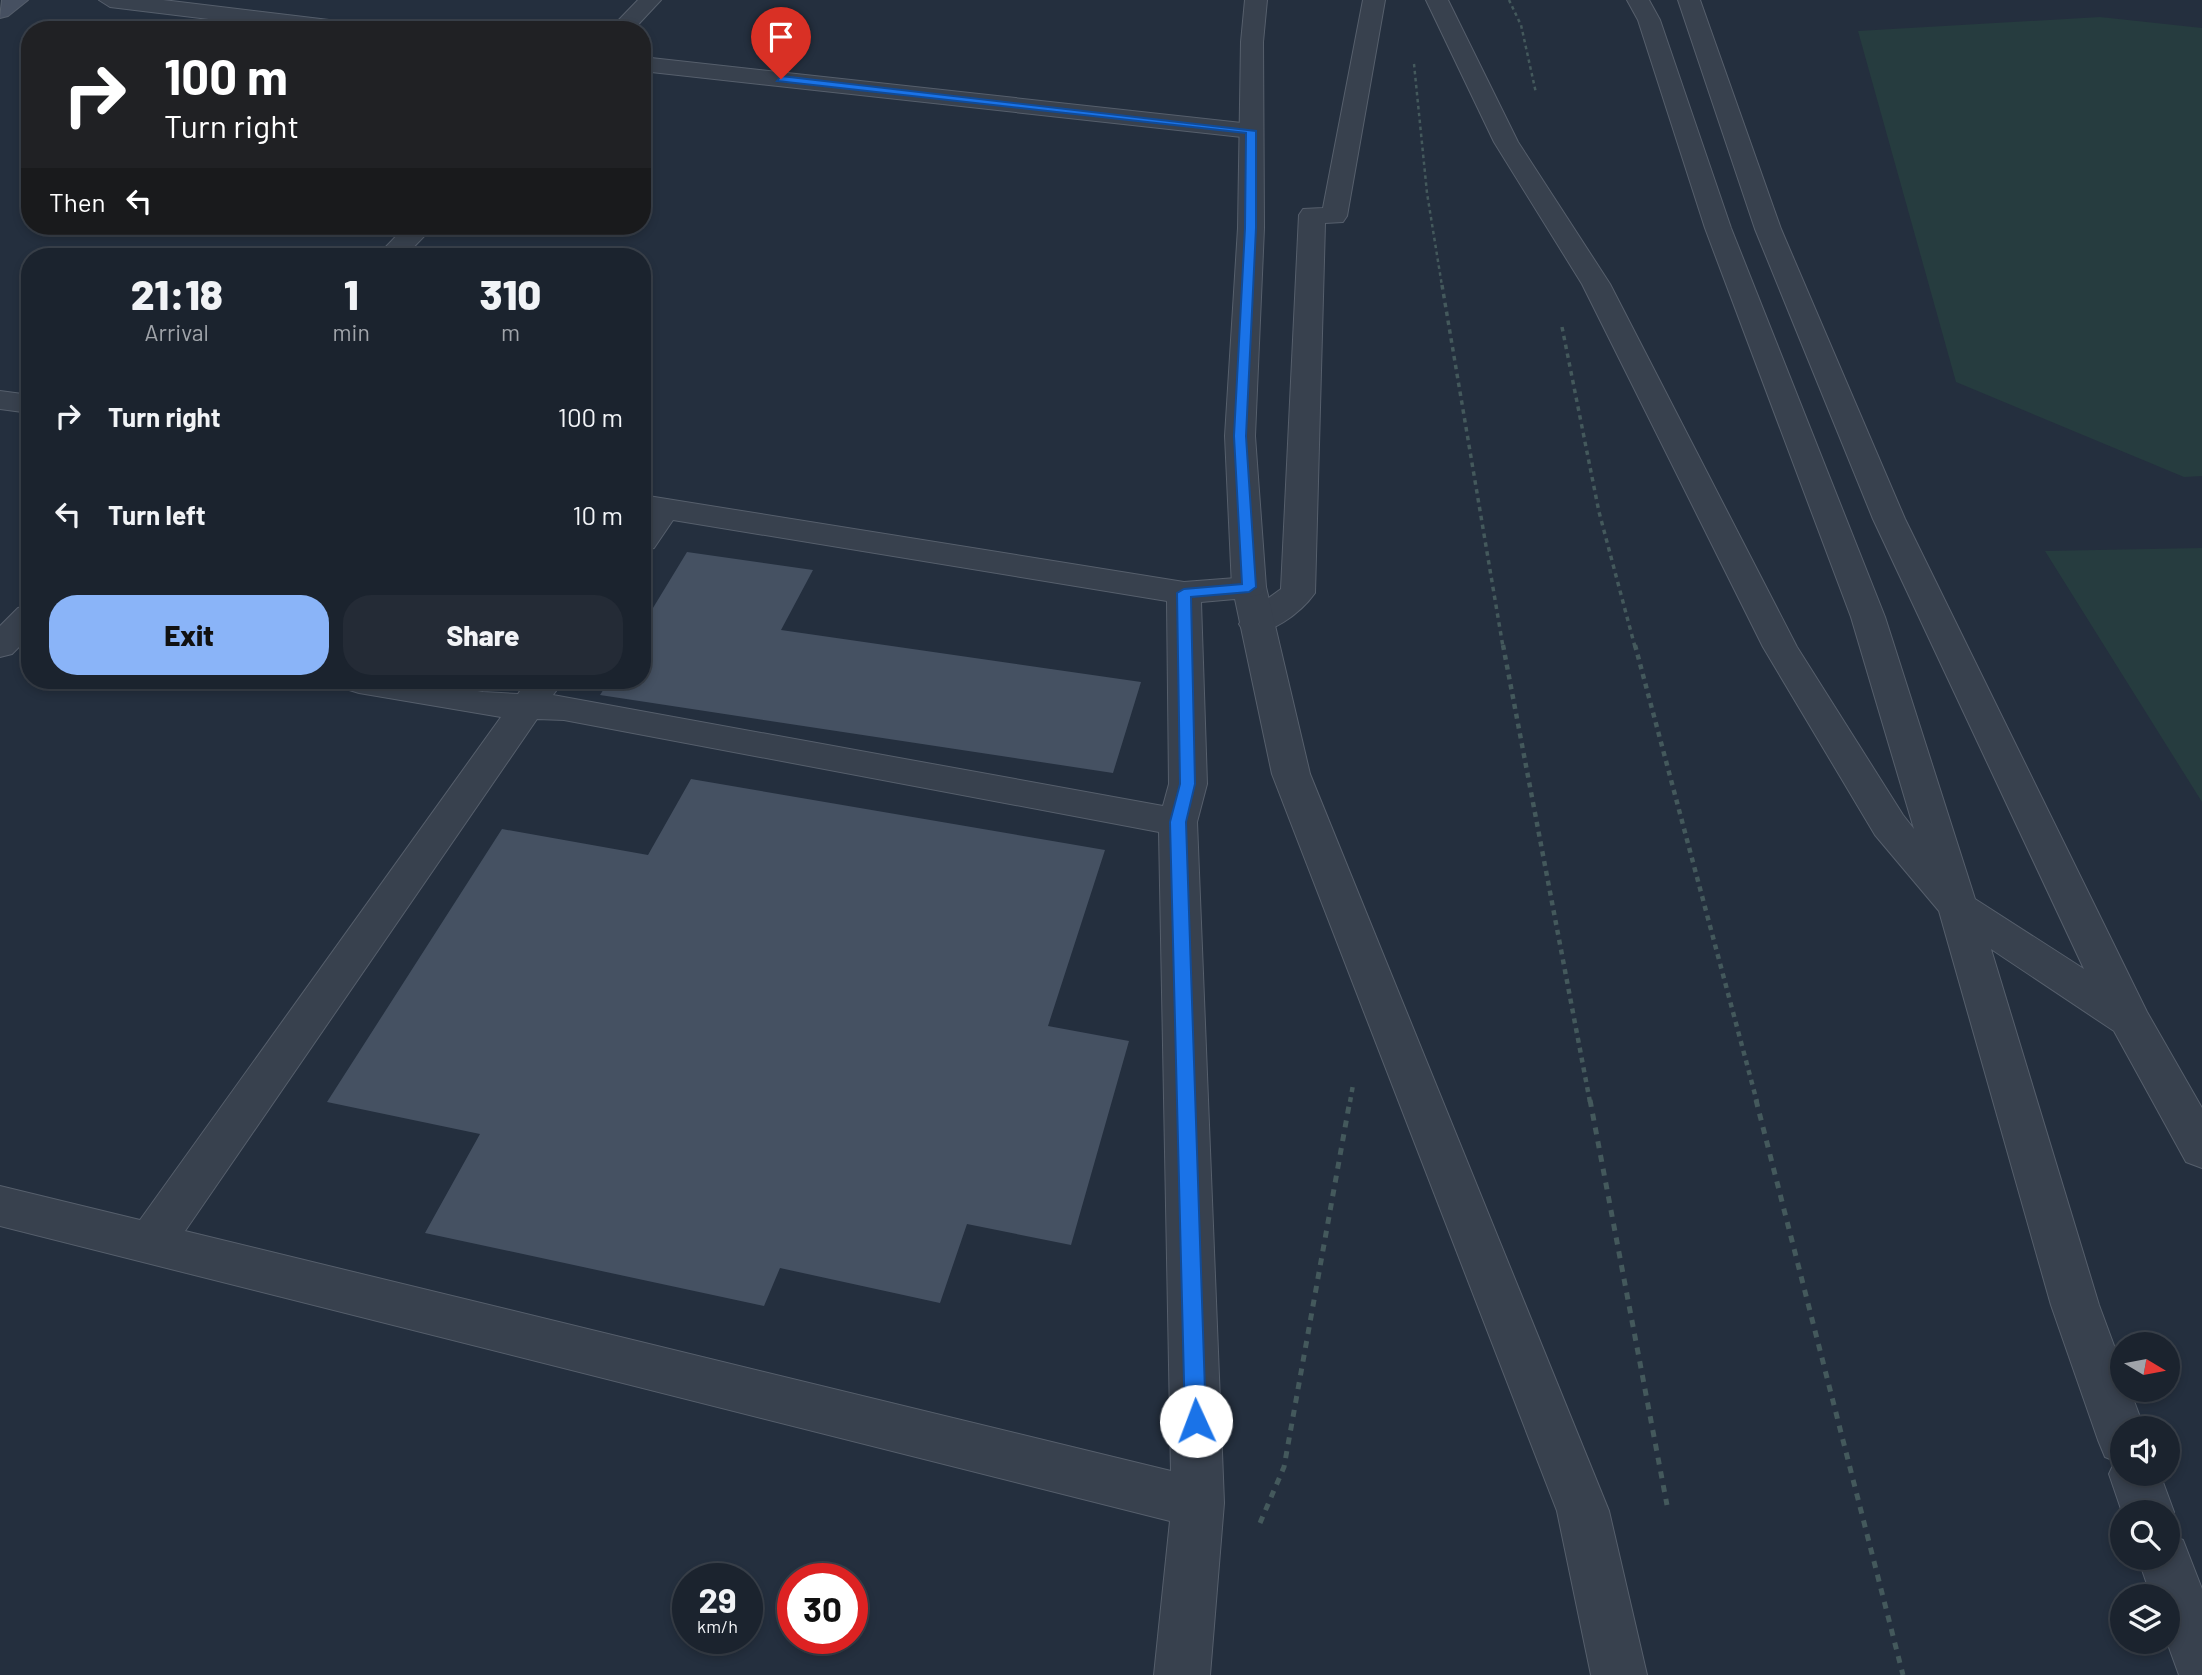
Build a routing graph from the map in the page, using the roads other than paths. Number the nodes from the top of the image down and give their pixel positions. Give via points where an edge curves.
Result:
1 (17, 0) edge
2 (110, 0) edge
3 (650, 0) edge
4 (1256, 0) edge
5 (1374, 0) edge
6 (1437, 0) edge
7 (1638, 0) edge
8 (1689, 0) edge
9 (0, 11) edge
10 (281, 21) edge
11 (629, 21) edge
12 (651, 65) edge
13 (1251, 131) junction
14 (412, 235) edge
15 (398, 248) edge
16 (0, 400) edge
17 (21, 403) edge
18 (654, 507) edge
19 (1184, 593) junction
20 (1253, 606) junction
21 (21, 626) edge
22 (0, 646) edge
23 (402, 689) edge
24 (536, 694) edge
25 (1178, 822) junction
26 (1959, 908) junction
27 (2129, 1020) junction
28 (2202, 1149) edge
29 (0, 1206) edge
30 (150, 1244) junction
31 (2114, 1416) edge
32 (1198, 1503) junction
33 (2168, 1570) edge
34 (2202, 1663) edge
35 (1182, 1675) edge
36 (1619, 1675) edge

1 - 9 main road
2 - 10 street
3 - 11 street
4 - 13 street
5 - 20 street via 1334,216 1312,215 1298,593
6 - 26 street via 1506,142 1596,284 1780,647 1889,825
7 - 26 street via 1649,20 1737,280 1868,617
8 - 27 street via 1768,229 1889,519
12 - 13 street
13 - 20 street via 1240,436
14 - 15 street
16 - 17 street
18 - 19 street
19 - 20 street
19 - 25 street via 1188,784
20 - 36 street via 1290,774 1583,1511
21 - 22 street
23 - 24 street via 483,704
24 - 25 street via 564,708
24 - 30 street
25 - 32 street
26 - 27 street
26 - 31 street via 2075,1305
27 - 28 street
29 - 30 street
30 - 32 street
32 - 35 street
33 - 34 street

